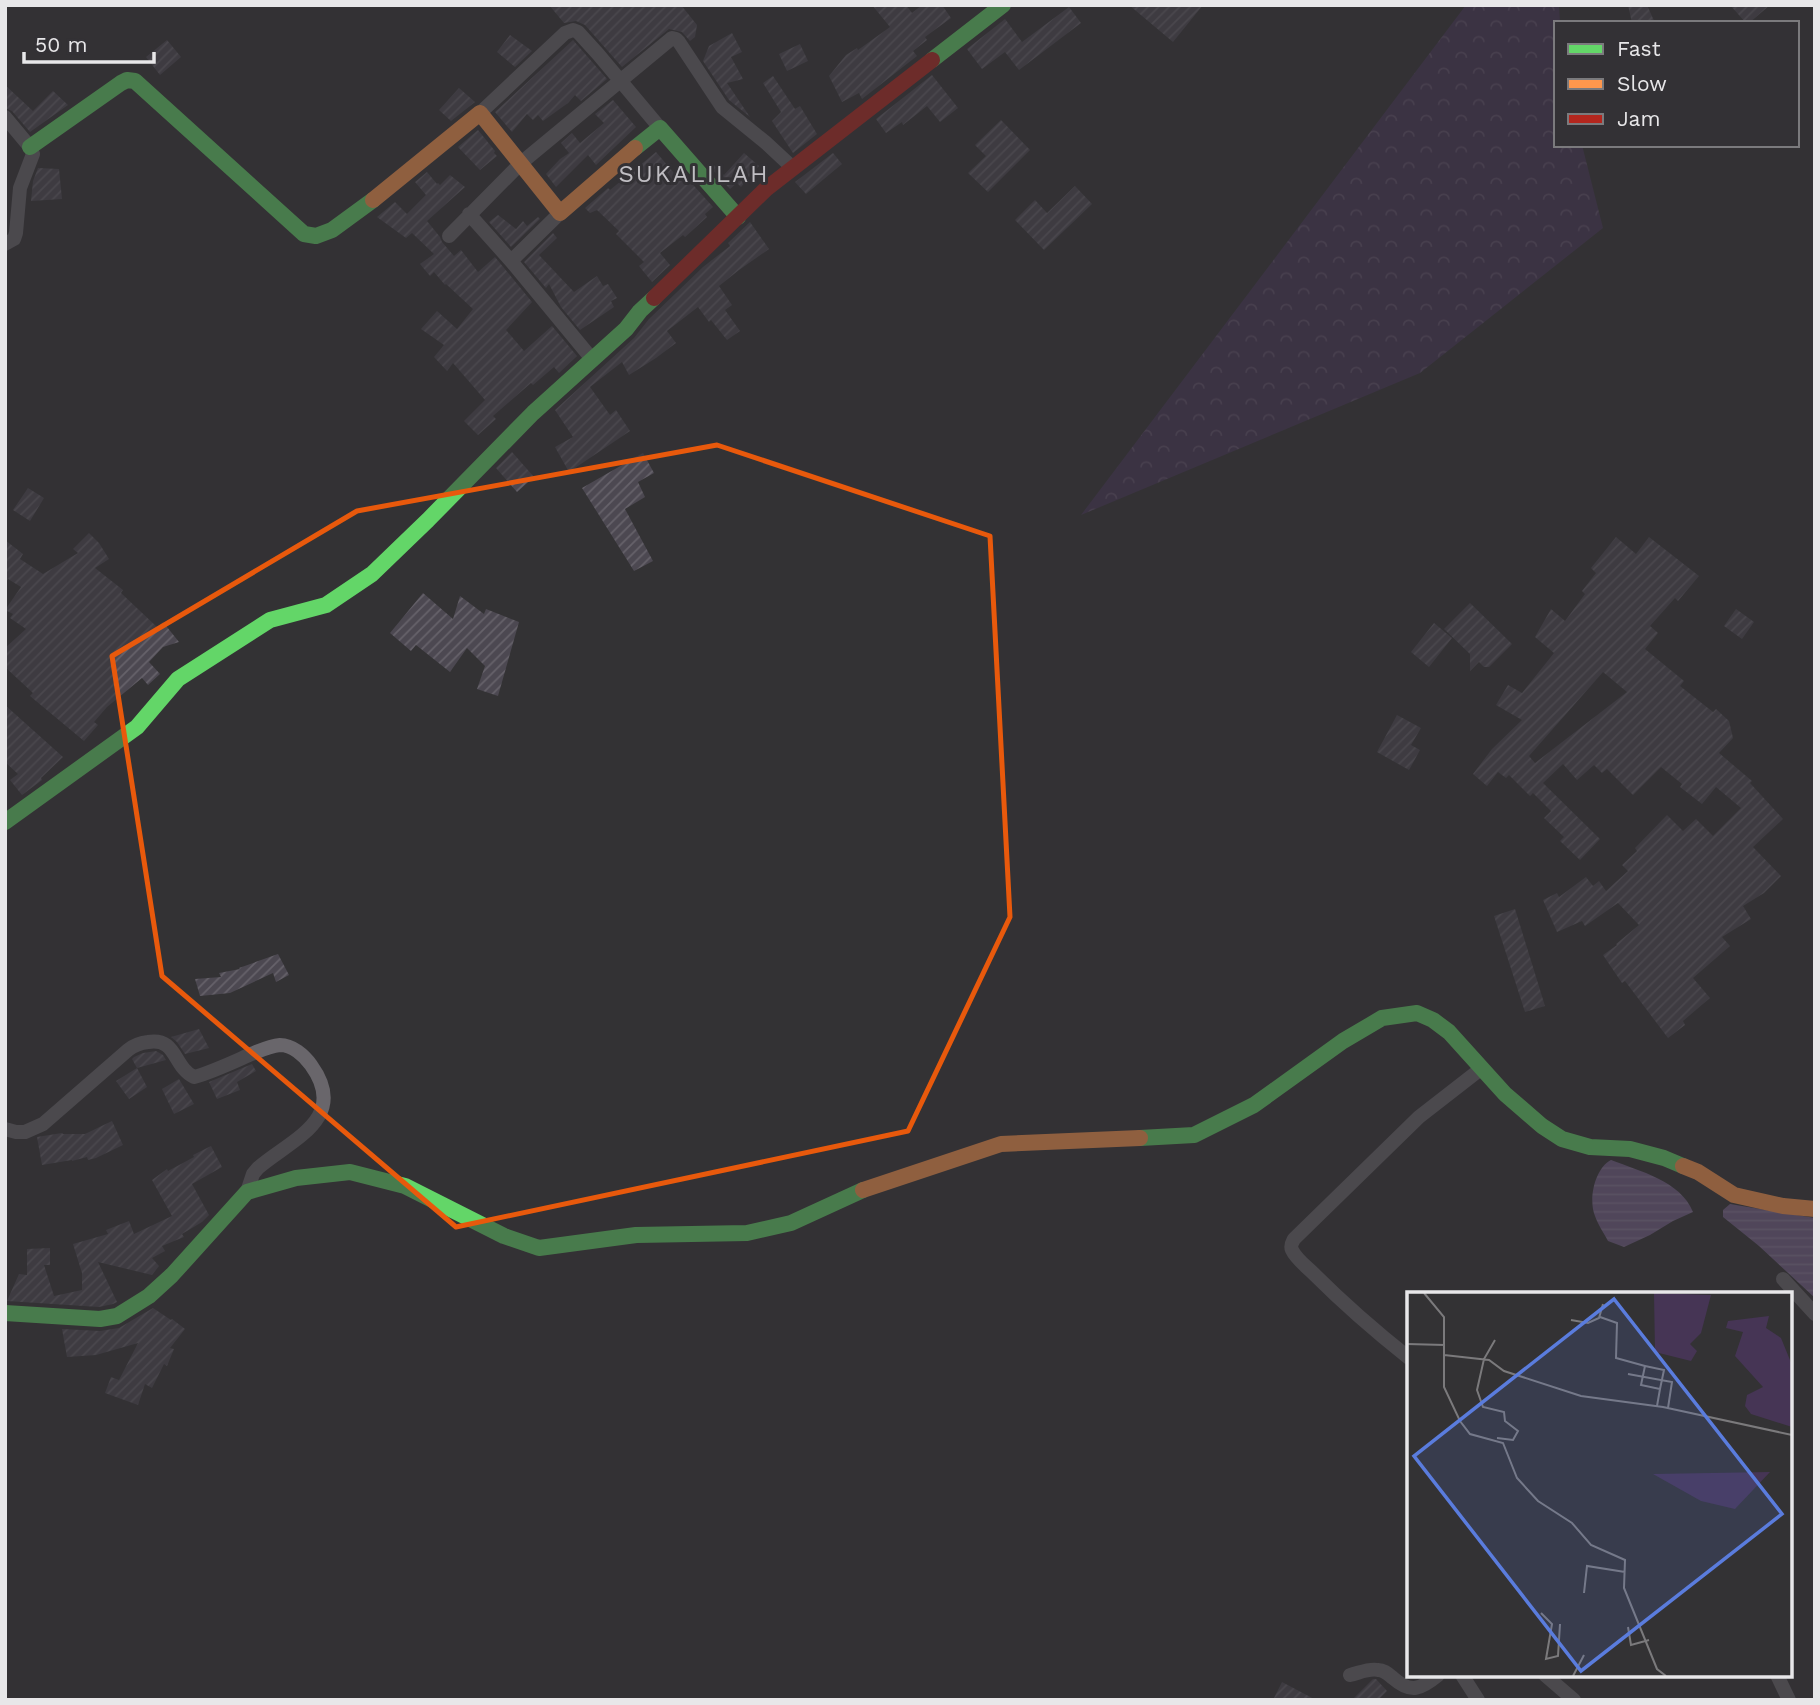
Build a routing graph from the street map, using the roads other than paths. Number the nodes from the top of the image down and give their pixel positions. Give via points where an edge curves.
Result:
1 (1003, 5) edge
2 (620, 79) junction
3 (480, 113) junction
4 (5, 117) edge
5 (660, 128) junction
6 (30, 148) junction
7 (521, 163) junction
8 (793, 169) junction
9 (560, 213) junction
10 (469, 214) junction
11 (738, 217) junction
12 (449, 236) dead end
13 (5, 244) edge
14 (511, 261) junction
15 (593, 359) junction
16 (5, 822) edge
17 (1482, 1068) junction
18 (5, 1129) edge
19 (247, 1192) junction
20 (1815, 1209) edge
21 (1783, 1279) dead end
22 (5, 1313) edge
23 (1815, 1314) edge
24 (1407, 1356) edge
25 (1350, 1675) dead end
26 (1435, 1677) edge
27 (1463, 1677) edge
28 (1547, 1677) edge
29 (1778, 1677) edge
30 (1478, 1700) edge
31 (1574, 1700) edge
32 (1789, 1700) edge

1 - 8 street
2 - 3 street via 576,31 569,30
2 - 5 street
2 - 7 street
2 - 8 street via 674,38 722,107
3 - 6 street via 379,196 316,236 298,229 135,81 121,83
3 - 7 street
4 - 6 street
5 - 9 street
5 - 11 street
6 - 13 street via 33,158 20,188 18,227 14,239
7 - 9 street
7 - 10 street
8 - 11 street
9 - 14 street
10 - 12 street
10 - 14 street
11 - 15 street
14 - 15 street
15 - 16 street via 372,574 326,606 270,620 178,679 137,727
17 - 19 street via 1433,1020 1417,1013 1382,1018 1254,1105 1195,1135 1001,1144 858,1192 791,1223 747,1233 636,1235 539,1248 504,1236 405,1186 350,1172 296,1178
17 - 20 street via 1505,1094 1562,1139 1653,1155 1698,1172 1734,1195
17 - 24 street via 1419,1117 1291,1244 1300,1260 1349,1309
18 - 19 street via 25,1132 43,1124 141,1043 168,1045 178,1064 194,1077 270,1046 287,1046 314,1069 323,1090 320,1113 300,1138 258,1168
19 - 22 street via 172,1275 117,1316
21 - 23 street
25 - 26 street via 1381,1670 1409,1688 1420,1688
27 - 30 street
28 - 31 street
29 - 32 street

